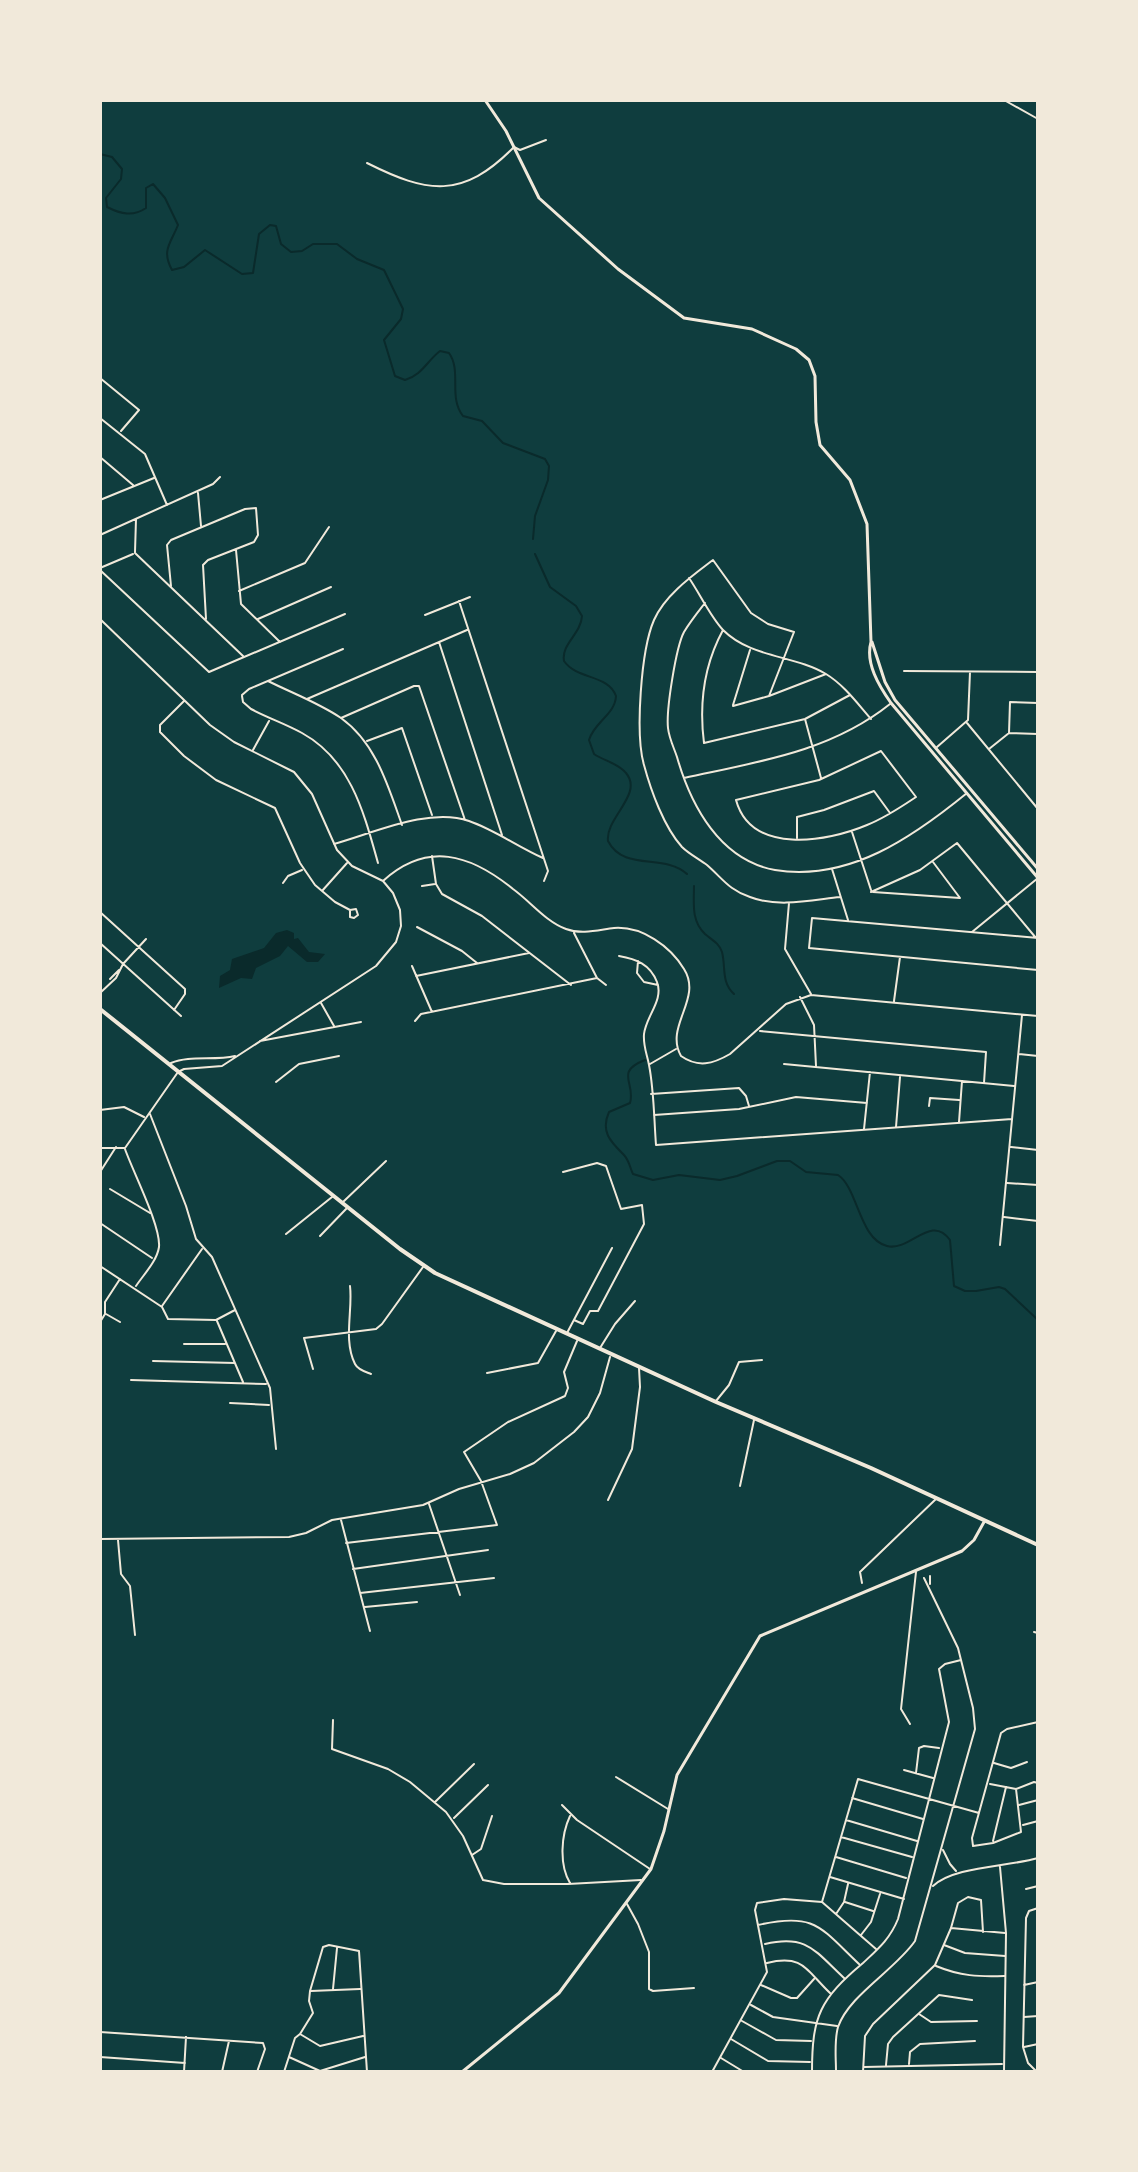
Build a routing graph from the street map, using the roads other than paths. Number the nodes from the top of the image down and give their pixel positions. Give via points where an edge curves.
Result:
1 (485, 100) edge
2 (1004, 100) edge
3 (1038, 119) edge
4 (546, 140) dead end
5 (514, 147) junction
6 (367, 163) dead end
7 (100, 378) edge
8 (100, 418) edge
9 (119, 433) junction
10 (100, 458) edge
11 (155, 477) junction
12 (220, 477) dead end
13 (134, 486) junction
14 (198, 491) junction
15 (100, 500) edge
16 (167, 505) junction
17 (136, 519) junction
18 (201, 526) junction
19 (329, 527) dead end
20 (100, 535) edge
21 (236, 549) junction
22 (135, 553) junction
23 (100, 569) edge
24 (689, 577) junction
25 (171, 586) junction
26 (331, 587) dead end
27 (239, 591) junction
28 (470, 597) dead end
29 (459, 601) junction
30 (705, 603) junction
31 (345, 614) dead end
32 (425, 615) dead end
33 (100, 619) edge
34 (206, 619) junction
35 (256, 620) junction
36 (468, 630) junction
37 (723, 630) junction
38 (280, 642) junction
39 (439, 642) junction
40 (871, 642) junction
41 (343, 649) dead end
42 (750, 649) junction
43 (244, 657) junction
44 (783, 657) junction
45 (879, 664) junction
46 (871, 666) junction
47 (904, 671) dead end
48 (970, 671) junction
49 (1038, 672) edge
50 (826, 674) junction
51 (422, 680) dead end
52 (268, 681) junction
53 (419, 686) junction
54 (236, 695) dead end
55 (850, 695) junction
56 (242, 696) junction
57 (769, 696) junction
58 (305, 700) junction
59 (185, 701) junction
60 (893, 701) junction
61 (1038, 703) edge
62 (341, 718) junction
63 (270, 719) junction
64 (805, 719) junction
65 (871, 719) junction
66 (405, 722) dead end
67 (967, 723) junction
68 (402, 728) junction
69 (1009, 733) junction
70 (1038, 734) edge
71 (366, 742) junction
72 (812, 748) junction
73 (988, 749) junction
74 (934, 750) junction
75 (252, 751) junction
76 (683, 778) junction
77 (821, 779) junction
78 (969, 792) junction
79 (1038, 796) edge
80 (1031, 801) junction
81 (1038, 809) edge
82 (890, 814) junction
83 (433, 817) junction
84 (465, 820) junction
85 (402, 825) junction
86 (852, 831) junction
87 (370, 834) junction
88 (503, 837) junction
89 (797, 840) junction
90 (333, 844) junction
91 (432, 855) junction
92 (543, 858) junction
93 (861, 860) junction
94 (348, 861) junction
95 (933, 862) junction
96 (378, 863) dead end
97 (831, 868) junction
98 (1038, 869) edge
99 (303, 870) junction
100 (1038, 877) edge
101 (383, 881) junction
102 (544, 881) dead end
103 (283, 883) dead end
104 (436, 884) junction
105 (422, 886) dead end
106 (321, 892) junction
107 (871, 892) junction
108 (840, 897) junction
109 (790, 903) junction
110 (1007, 903) junction
111 (350, 910) dead end
112 (100, 912) edge
113 (848, 921) junction
114 (417, 927) dead end
115 (574, 932) junction
116 (971, 933) junction
117 (1038, 938) edge
118 (146, 939) dead end
119 (100, 943) edge
120 (139, 947) junction
121 (530, 953) junction
122 (619, 956) dead end
123 (900, 957) junction
124 (638, 959) junction
125 (477, 963) junction
126 (123, 964) junction
127 (412, 966) dead end
128 (1038, 970) edge
129 (416, 976) junction
130 (597, 978) junction
131 (571, 985) junction
132 (606, 985) dead end
133 (659, 986) junction
134 (100, 993) edge
135 (811, 995) junction
136 (800, 997) junction
137 (320, 1002) junction
138 (894, 1003) junction
139 (100, 1009) edge
140 (174, 1010) junction
141 (432, 1012) junction
142 (1022, 1014) junction
143 (181, 1016) dead end
144 (1038, 1016) edge
145 (415, 1021) dead end
146 (361, 1022) dead end
147 (335, 1027) junction
148 (759, 1030) junction
149 (816, 1036) junction
150 (258, 1042) junction
151 (677, 1048) junction
152 (1019, 1054) junction
153 (236, 1055) junction
154 (339, 1056) dead end
155 (1038, 1056) edge
156 (199, 1060) junction
157 (169, 1064) junction
158 (784, 1064) dead end
159 (649, 1065) junction
160 (816, 1067) junction
161 (198, 1069) junction
162 (178, 1072) junction
163 (870, 1072) junction
164 (900, 1075) junction
165 (962, 1081) junction
166 (276, 1082) dead end
167 (984, 1083) junction
168 (1015, 1086) junction
169 (651, 1094) junction
170 (961, 1100) junction
171 (867, 1103) junction
172 (929, 1106) dead end
173 (749, 1107) junction
174 (100, 1110) edge
175 (149, 1113) junction
176 (653, 1115) junction
177 (146, 1118) junction
178 (1012, 1119) junction
179 (959, 1123) junction
180 (896, 1128) junction
181 (864, 1130) junction
182 (116, 1147) junction
183 (1010, 1147) junction
184 (100, 1148) edge
185 (125, 1148) junction
186 (1038, 1150) edge
187 (386, 1161) dead end
188 (100, 1172) edge
189 (563, 1172) dead end
190 (1006, 1183) junction
191 (1038, 1185) edge
192 (110, 1189) dead end
193 (333, 1196) junction
194 (342, 1203) junction
195 (348, 1208) junction
196 (150, 1213) junction
197 (1003, 1217) junction
198 (1038, 1221) edge
199 (100, 1223) edge
200 (286, 1234) dead end
201 (320, 1236) dead end
202 (1000, 1245) dead end
203 (203, 1248) junction
204 (612, 1248) dead end
205 (154, 1259) junction
206 (100, 1266) edge
207 (423, 1266) junction
208 (120, 1279) junction
209 (350, 1286) dead end
210 (135, 1287) junction
211 (100, 1299) edge
212 (635, 1301) dead end
213 (105, 1302) junction
214 (162, 1307) junction
215 (235, 1310) junction
216 (105, 1314) junction
217 (216, 1320) junction
218 (574, 1320) junction
219 (100, 1322) edge
220 (120, 1322) dead end
221 (556, 1330) junction
222 (349, 1333) junction
223 (566, 1334) junction
224 (578, 1339) junction
225 (184, 1344) dead end
226 (227, 1344) junction
227 (600, 1349) junction
228 (610, 1353) junction
229 (762, 1360) dead end
230 (153, 1361) dead end
231 (235, 1363) junction
232 (639, 1366) junction
233 (313, 1369) dead end
234 (487, 1373) dead end
235 (371, 1374) dead end
236 (131, 1380) dead end
237 (244, 1384) junction
238 (267, 1384) junction
239 (716, 1402) junction
240 (230, 1403) dead end
241 (271, 1405) junction
242 (754, 1419) junction
243 (276, 1449) dead end
244 (481, 1481) junction
245 (740, 1486) dead end
246 (937, 1498) junction
247 (608, 1500) dead end
248 (429, 1503) junction
249 (340, 1519) junction
250 (984, 1521) junction
251 (438, 1531) junction
252 (100, 1539) edge
253 (118, 1539) junction
254 (346, 1543) junction
255 (1038, 1545) edge
256 (488, 1550) dead end
257 (447, 1555) junction
258 (353, 1569) junction
259 (921, 1569) junction
260 (494, 1578) dead end
261 (457, 1583) junction
262 (862, 1583) dead end
263 (930, 1586) junction
264 (360, 1593) junction
265 (460, 1595) dead end
266 (417, 1602) dead end
267 (364, 1608) junction
268 (370, 1631) dead end
269 (135, 1635) dead end
270 (961, 1660) junction
271 (333, 1720) dead end
272 (1038, 1722) edge
273 (910, 1724) dead end
274 (942, 1749) junction
275 (1027, 1762) dead end
276 (993, 1763) junction
277 (474, 1764) dead end
278 (904, 1770) dead end
279 (916, 1773) junction
280 (616, 1777) dead end
281 (934, 1778) junction
282 (987, 1783) junction
283 (1038, 1783) edge
284 (488, 1785) dead end
285 (1006, 1787) junction
286 (1016, 1789) junction
287 (851, 1797) junction
288 (929, 1798) junction
289 (1038, 1800) edge
290 (435, 1803) junction
291 (562, 1805) dead end
292 (1018, 1805) junction
293 (954, 1806) junction
294 (669, 1810) junction
295 (979, 1813) junction
296 (571, 1814) junction
297 (492, 1816) dead end
298 (453, 1819) junction
299 (924, 1819) junction
300 (845, 1820) junction
301 (1038, 1821) edge
302 (1021, 1825) junction
303 (840, 1837) junction
304 (918, 1842) junction
305 (993, 1843) junction
306 (943, 1849) junction
307 (471, 1856) junction
308 (835, 1857) junction
309 (914, 1857) junction
310 (1038, 1858) edge
311 (1000, 1867) junction
312 (651, 1869) junction
313 (957, 1872) junction
314 (829, 1876) junction
315 (909, 1879) junction
316 (643, 1880) junction
317 (848, 1883) junction
318 (571, 1884) junction
319 (932, 1886) junction
320 (1038, 1886) edge
321 (1026, 1889) dead end
322 (881, 1892) junction
323 (904, 1899) junction
324 (822, 1902) junction
325 (844, 1902) junction
326 (627, 1903) junction
327 (1038, 1908) edge
328 (875, 1912) junction
329 (836, 1914) junction
330 (757, 1925) junction
331 (951, 1928) junction
332 (983, 1932) junction
333 (1006, 1933) junction
334 (861, 1936) junction
335 (763, 1944) junction
336 (944, 1945) junction
337 (337, 1947) junction
338 (877, 1950) junction
339 (1006, 1956) junction
340 (767, 1963) junction
341 (860, 1965) junction
342 (935, 1965) junction
343 (1005, 1976) junction
344 (815, 1978) junction
345 (845, 1978) junction
346 (1038, 1982) edge
347 (761, 1985) junction
348 (1024, 1985) junction
349 (694, 1988) dead end
350 (361, 1989) junction
351 (332, 1990) junction
352 (310, 1991) junction
353 (831, 1993) junction
354 (972, 2000) dead end
355 (750, 2005) junction
356 (918, 2014) junction
357 (1038, 2016) edge
358 (1023, 2018) junction
359 (741, 2020) junction
360 (977, 2021) dead end
361 (815, 2023) junction
362 (838, 2026) junction
363 (100, 2032) edge
364 (300, 2034) junction
365 (186, 2036) junction
366 (364, 2036) junction
367 (229, 2039) junction
368 (731, 2039) junction
369 (812, 2041) junction
370 (975, 2041) dead end
371 (1038, 2044) edge
372 (1023, 2047) junction
373 (100, 2057) edge
374 (289, 2057) junction
375 (366, 2057) junction
376 (720, 2057) junction
377 (812, 2062) junction
378 (185, 2063) junction
379 (1004, 2064) junction
380 (885, 2066) junction
381 (908, 2066) junction
382 (863, 2067) junction
383 (184, 2072) edge
384 (222, 2072) edge
385 (257, 2072) edge
386 (284, 2072) edge
387 (367, 2072) edge
388 (462, 2072) edge
389 (712, 2072) edge
390 (744, 2072) edge
391 (812, 2072) edge
392 (836, 2072) edge
393 (863, 2072) edge
394 (1004, 2072) edge
395 (1037, 2072) edge

1 - 5 street
2 - 3 street
4 - 5 street via 520,150
5 - 6 street via 496,164 448,187 424,187
5 - 40 street via 547,208 669,309 688,319 752,329 809,360 820,445 850,480 867,524
7 - 9 street via 139,410
8 - 9 street
9 - 11 street via 145,454
10 - 13 street
11 - 13 street
11 - 16 street
12 - 14 street
13 - 15 street
14 - 16 street
14 - 18 street
16 - 17 street
17 - 20 street
17 - 22 street
18 - 21 street via 256,508 256,539
18 - 25 street via 168,542
19 - 27 street via 305,563
21 - 27 street
21 - 34 street via 203,565
22 - 23 street
22 - 25 street
23 - 43 street via 209,672
24 - 30 street
24 - 44 street via 713,560 751,613 794,632
24 - 109 street via 654,620 642,665 643,763 682,847 728,887 752,899
25 - 34 street
26 - 35 street
27 - 35 street via 241,604
28 - 29 street
29 - 32 street
29 - 36 street
30 - 37 street
30 - 76 street via 682,634 669,702 668,729
31 - 38 street
33 - 59 street
34 - 43 street
35 - 38 street
36 - 39 street
36 - 92 street
37 - 42 street
37 - 64 street via 711,652 700,712 704,743
38 - 43 street
39 - 58 street
39 - 88 street
40 - 45 street
40 - 46 street
41 - 52 street
42 - 44 street
42 - 57 street via 733,706
44 - 50 street
44 - 57 street
45 - 46 street
45 - 60 street
46 - 60 street
47 - 48 street
48 - 49 street
48 - 67 street
50 - 55 street
50 - 57 street
51 - 53 street
52 - 56 street
52 - 58 street
53 - 62 street
53 - 84 street
54 - 56 street
55 - 64 street
55 - 65 street
56 - 63 street via 245,704
58 - 62 street
59 - 75 street
59 - 99 street via 160,725 160,732 216,780 275,808
60 - 65 street
60 - 74 street
61 - 69 street via 1010,702
62 - 71 street
63 - 75 street
63 - 87 street via 316,741 340,765
64 - 72 street
65 - 72 street
66 - 68 street
67 - 73 street
67 - 74 street
68 - 71 street
68 - 83 street
69 - 70 street
69 - 73 street
71 - 85 street
72 - 76 street
72 - 77 street
73 - 80 street
74 - 78 street
75 - 90 street via 294,772 305,784
76 - 97 street via 714,833 734,853 759,866 787,871
77 - 82 street via 881,751 916,797
77 - 89 street via 736,800 752,826
78 - 93 street via 911,835
78 - 98 street
78 - 100 street
79 - 80 street
80 - 81 street
82 - 86 street
82 - 89 street via 874,791 797,817
83 - 84 street
83 - 85 street
84 - 88 street
85 - 87 street
86 - 89 street
86 - 93 street
87 - 90 street
87 - 96 street
88 - 92 street
90 - 94 street
91 - 101 street
91 - 104 street
91 - 115 street via 460,858 490,873 545,917
92 - 102 street via 548,874
93 - 97 street
93 - 107 street
94 - 101 street
94 - 106 street
95 - 107 street
95 - 107 street via 960,898
95 - 110 street via 957,843
97 - 108 street
99 - 103 street
99 - 106 street
100 - 110 street
101 - 137 street via 400,910 396,942 376,966
104 - 105 street
104 - 121 street via 442,894 482,916
106 - 111 street
108 - 109 street
108 - 113 street
109 - 135 street via 785,949
110 - 116 street
110 - 117 street
112 - 120 street
113 - 116 street
113 - 123 street via 812,918 809,948
114 - 125 street
115 - 130 street
115 - 151 street via 641,932 679,962 690,991 676,1034
116 - 117 street
118 - 120 street
119 - 126 street
120 - 126 street
120 - 140 street via 186,990
121 - 125 street
121 - 131 street
122 - 124 street
123 - 128 street
123 - 138 street
124 - 133 street
124 - 133 street via 637,973 644,982
125 - 129 street
126 - 134 street
126 - 140 street
127 - 129 street
129 - 141 street
130 - 131 street
130 - 132 street
131 - 141 street
133 - 159 street via 644,1031
135 - 136 street
135 - 138 street
136 - 148 street
136 - 149 street
137 - 147 street
137 - 150 street
138 - 142 street
139 - 157 main road
140 - 143 street
141 - 145 street
142 - 144 street
142 - 152 street
146 - 147 street
147 - 150 street
148 - 149 street
148 - 151 street via 708,1064 690,1062
149 - 160 street
149 - 167 street via 986,1052
150 - 153 street
151 - 159 street
152 - 155 street
152 - 168 street
153 - 156 street
153 - 161 street via 222,1066
154 - 166 street via 299,1064
156 - 157 street
156 - 161 street
157 - 162 main road
158 - 160 street
159 - 169 street
160 - 163 street
161 - 162 street
162 - 175 street
162 - 193 main road
163 - 164 street
163 - 171 street
164 - 165 street
164 - 180 street
165 - 167 street
165 - 170 street
167 - 168 street
168 - 178 street
169 - 173 street via 739,1088
169 - 176 street
170 - 172 street via 930,1098
170 - 179 street
171 - 173 street via 796,1097
171 - 181 street
173 - 176 street
174 - 177 street via 124,1107
175 - 177 street
175 - 203 street
176 - 181 street via 656,1145
177 - 185 street
178 - 179 street
178 - 183 street
179 - 180 street
180 - 181 street
182 - 184 street
182 - 185 street
182 - 188 street
183 - 186 street
183 - 190 street
185 - 196 street
187 - 194 street
189 - 218 street via 597,1163 606,1166 621,1209 642,1205 644,1224 599,1309 590,1311 583,1324
190 - 191 street
190 - 197 street
192 - 196 street
193 - 194 main road
193 - 200 street
194 - 195 main road
195 - 201 street
195 - 207 main road
196 - 205 street via 159,1243
197 - 198 street
197 - 202 street
199 - 205 street
203 - 214 street
203 - 215 street
204 - 218 street
205 - 210 street
206 - 208 street
207 - 221 main road
207 - 222 street via 382,1324
208 - 210 street
208 - 213 street
209 - 222 street
210 - 214 street
211 - 213 street
212 - 227 street
213 - 216 street
214 - 217 street via 168,1319
215 - 217 street
215 - 238 street
216 - 219 street
216 - 220 street
217 - 226 street
218 - 223 street
221 - 223 main road
221 - 234 street via 538,1363
222 - 233 street via 304,1338
222 - 235 street via 356,1364
223 - 224 main road
224 - 227 main road
224 - 244 street via 564,1372 565,1396 508,1422 464,1452
225 - 226 street
226 - 231 street
227 - 228 main road
228 - 232 main road
228 - 244 street via 600,1393 581,1425 534,1463
229 - 239 street via 739,1362
230 - 231 street
231 - 237 street
232 - 239 main road
232 - 247 street via 632,1449
236 - 237 street
237 - 238 street
238 - 241 street
239 - 242 main road
240 - 241 street
241 - 243 street
242 - 245 street
242 - 246 main road
244 - 248 street
244 - 251 street via 497,1525
246 - 250 main road
246 - 262 street via 860,1572
248 - 249 street
248 - 251 street
249 - 253 street via 289,1537
249 - 254 street
250 - 255 main road
250 - 259 street via 969,1547
251 - 254 street
251 - 257 street
252 - 253 street
253 - 269 street
254 - 258 street
256 - 257 street
257 - 258 street
257 - 261 street
258 - 264 street
259 - 263 street
259 - 263 street via 929,1574
259 - 273 street via 901,1709
259 - 294 street via 760,1636 677,1775
260 - 261 street
261 - 264 street
261 - 265 street
263 - 270 street
264 - 267 street
266 - 267 street
267 - 268 street
270 - 274 street via 939,1669 949,1717
270 - 293 street via 975,1729
271 - 290 street via 332,1749 388,1769
272 - 276 street via 1003,1731
274 - 279 street via 920,1746
274 - 281 street
275 - 276 street via 1011,1768
276 - 282 street
277 - 290 street
278 - 279 street
279 - 281 street
280 - 294 street
281 - 288 street
282 - 285 street
282 - 295 street
283 - 286 street
284 - 298 street
285 - 286 street
285 - 305 street
286 - 292 street
287 - 288 street via 860,1778
287 - 299 street
287 - 300 street
288 - 293 street
288 - 299 street
289 - 292 street
290 - 298 street
291 - 296 street
292 - 302 street
293 - 295 street
293 - 306 street
294 - 312 street
295 - 305 street via 972,1844
296 - 312 street
296 - 318 street via 563,1865
297 - 307 street via 481,1849
298 - 307 street
299 - 304 street
300 - 303 street
300 - 304 street
301 - 302 street
302 - 305 street via 1017,1835
303 - 308 street
303 - 309 street
304 - 309 street
306 - 313 street
306 - 319 street
307 - 318 street via 485,1881
308 - 314 street
308 - 315 street
309 - 315 street
310 - 311 street
311 - 313 street
311 - 333 street
312 - 316 street
313 - 319 street
314 - 317 street
314 - 324 street
315 - 323 street
316 - 318 street
316 - 326 street
317 - 322 street
317 - 325 street
319 - 362 street via 915,1941 854,2002
320 - 321 street
322 - 323 street
322 - 328 street
323 - 338 street via 893,1932
324 - 329 street
324 - 330 street via 784,1899 756,1905
325 - 328 street
325 - 329 street
326 - 349 street via 649,1952 649,1989
326 - 388 street via 559,1993
327 - 348 street via 1027,1913
328 - 334 street
329 - 334 street
330 - 335 street
330 - 341 street via 811,1922
331 - 332 street
331 - 332 street via 958,1903 978,1897
331 - 336 street
332 - 333 street
333 - 339 street
334 - 338 street
335 - 340 street
335 - 345 street via 802,1941
336 - 339 street via 965,1953
336 - 342 street
337 - 350 street via 359,1951
337 - 351 street
337 - 352 street via 323,1947
338 - 341 street
339 - 343 street
340 - 344 street via 792,1959
340 - 347 street
341 - 345 street
342 - 343 street via 965,1975
342 - 382 street via 873,2024 865,2036
343 - 379 street
344 - 347 street via 797,1998
344 - 353 street
345 - 353 street
346 - 348 street
347 - 355 street
348 - 358 street
350 - 351 street
350 - 366 street
351 - 352 street
352 - 364 street via 313,2013
353 - 361 street
354 - 356 street via 941,1994
355 - 359 street
355 - 361 street via 773,2017
356 - 360 street via 931,2022
356 - 380 street via 888,2044
357 - 358 street
358 - 372 street
359 - 368 street
359 - 369 street via 776,2040
361 - 362 street
361 - 369 street
362 - 392 street
363 - 365 street
364 - 366 street via 320,2046
364 - 374 street
365 - 367 street
365 - 378 street
366 - 375 street
367 - 384 street
367 - 385 street via 264,2045
368 - 376 street
368 - 377 street via 768,2061
369 - 377 street
370 - 381 street via 920,2044 910,2052
371 - 372 street
372 - 395 street
373 - 378 street
374 - 375 street via 320,2071
374 - 386 street
375 - 387 street
376 - 389 street
376 - 390 street
377 - 391 street
378 - 383 street
379 - 381 street
379 - 394 street
380 - 381 street
380 - 382 street
382 - 393 street

